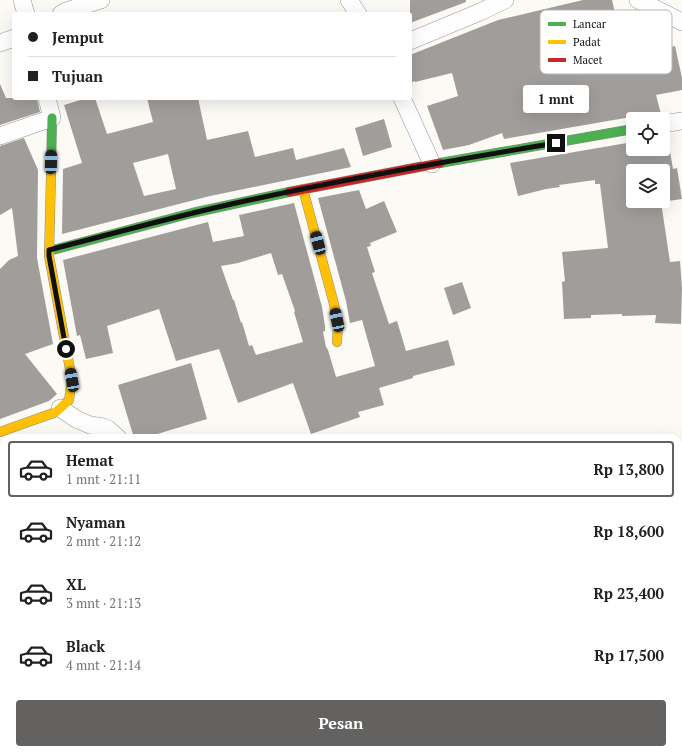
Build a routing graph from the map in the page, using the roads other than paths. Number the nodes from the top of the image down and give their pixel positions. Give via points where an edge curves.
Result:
1 (22, 0) edge
2 (101, 0) edge
3 (350, 0) edge
4 (505, 0) edge
5 (638, 0) edge
6 (658, 10) edge
7 (25, 12) edge
8 (64, 12) edge
9 (357, 12) edge
10 (672, 17) edge
11 (682, 22) edge
12 (12, 39) edge
13 (412, 40) edge
14 (0, 43) edge
15 (48, 100) edge
16 (403, 100) edge
17 (52, 118) junction
18 (682, 121) edge
19 (670, 123) edge
20 (626, 130) edge
21 (0, 136) edge
22 (432, 164) junction
23 (303, 189) junction
24 (49, 250) junction
25 (337, 342) dead end
26 (60, 408) junction
27 (0, 432) edge
28 (114, 434) edge

1 - 7 street
2 - 8 street
3 - 9 street
4 - 13 street
5 - 6 street
10 - 11 street
12 - 14 street
15 - 17 street
16 - 22 street
17 - 21 street
17 - 24 street
18 - 19 street
20 - 22 street
22 - 23 street
23 - 24 street via 213,208
23 - 25 street via 334,304 338,325
24 - 26 street via 72,380 69,400
26 - 27 street via 56,412
26 - 28 street via 76,419 103,427

